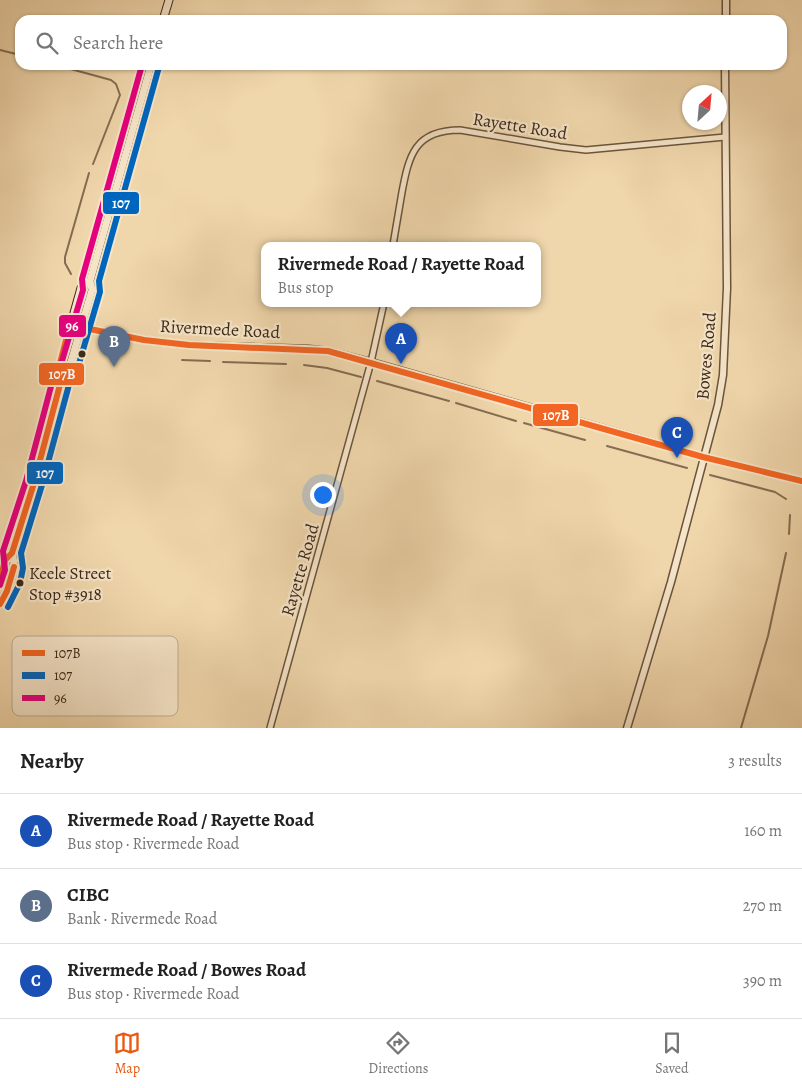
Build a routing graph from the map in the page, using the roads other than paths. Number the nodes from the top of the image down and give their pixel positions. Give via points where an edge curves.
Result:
1 (169, 0) edge
2 (726, 0) edge
3 (164, 15) edge
4 (726, 15) edge
5 (150, 70) edge
6 (726, 70) edge
7 (725, 138) junction
8 (394, 242) edge
9 (90, 281) junction
10 (383, 307) edge
11 (70, 325) junction
12 (80, 328) junction
13 (371, 362) junction
14 (62, 377) junction
15 (703, 457) junction
16 (802, 481) edge
17 (12, 553) junction
18 (0, 580) edge
19 (1, 598) edge
20 (270, 728) edge
21 (627, 728) edge

1 - 3 main road
2 - 4 street
5 - 9 main road
6 - 7 street, Bowes Road
7 - 8 street, Rayette Road via 586,150 460,130 436,133 416,147 408,160
7 - 15 street, Bowes Road via 727,288 724,353 718,405
9 - 11 main road via 81,288
9 - 12 main road via 92,290
10 - 13 street, Rayette Road
11 - 12 street, Rivermede Road
11 - 14 main road via 60,363
12 - 13 street, Rivermede Road via 189,345 328,351
12 - 14 main road via 70,365
13 - 15 street, Rivermede Road
13 - 20 street, Rayette Road
14 - 17 main road
15 - 16 street, Rivermede Road
15 - 21 street, Bowes Road via 671,582
17 - 18 main road via 5,560
17 - 19 main road via 15,563 7,591

